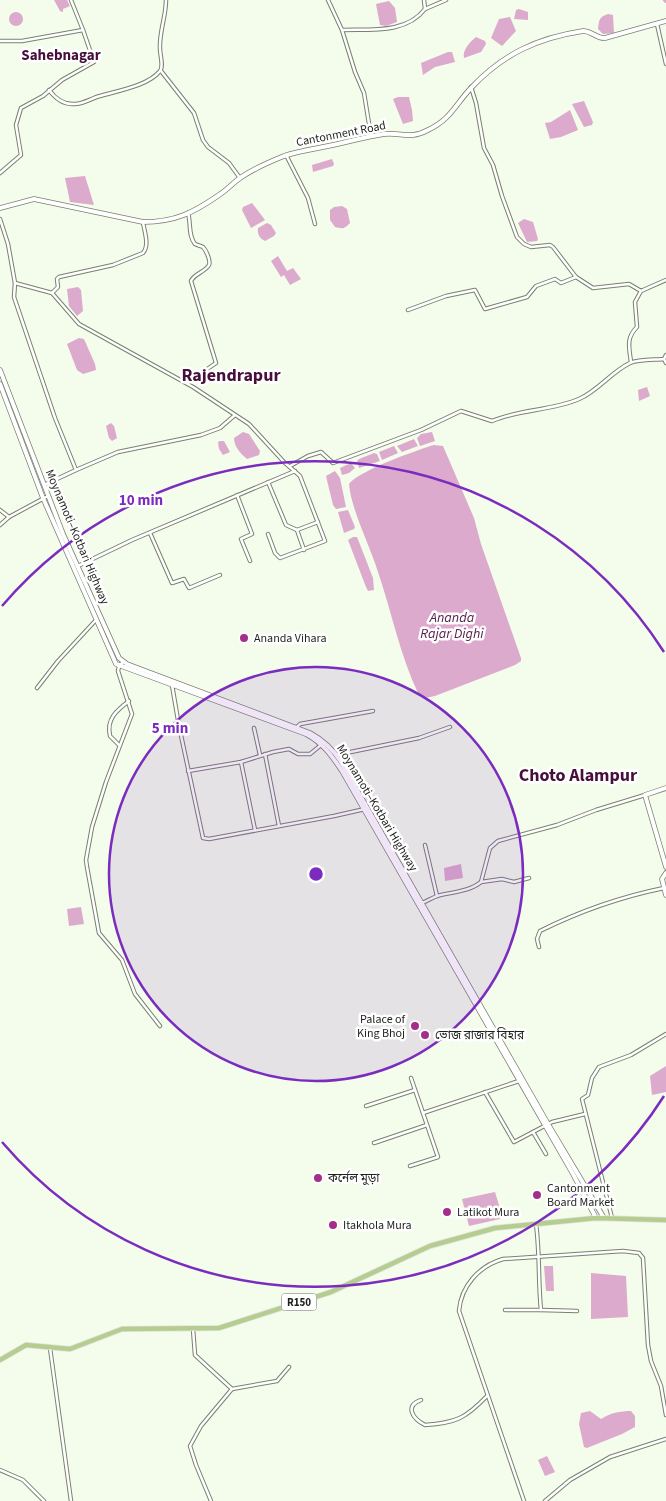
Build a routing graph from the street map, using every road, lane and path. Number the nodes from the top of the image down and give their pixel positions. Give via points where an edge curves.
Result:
1 (71, 0) edge
2 (166, 0) edge
3 (328, 0) edge
4 (424, 0) edge
5 (446, 0) edge
6 (425, 9) junction
7 (666, 21) edge
8 (657, 24) junction
9 (84, 30) junction
10 (342, 30) junction
11 (0, 41) edge
12 (666, 64) edge
13 (160, 71) junction
14 (471, 88) junction
15 (49, 90) junction
16 (371, 136) junction
17 (286, 155) junction
18 (0, 173) edge
19 (240, 178) junction
20 (0, 208) edge
21 (188, 213) junction
22 (0, 219) edge
23 (143, 222) junction
24 (315, 224) dead end
25 (576, 276) junction
26 (666, 280) edge
27 (15, 283) junction
28 (641, 291) junction
29 (52, 294) junction
30 (408, 310) dead end
31 (666, 359) edge
32 (631, 362) junction
33 (0, 370) edge
34 (186, 383) junction
35 (0, 384) edge
36 (9, 402) junction
37 (235, 415) junction
38 (290, 466) junction
39 (76, 470) junction
40 (296, 471) junction
41 (268, 482) junction
42 (44, 485) junction
43 (237, 495) junction
44 (48, 496) junction
45 (43, 498) junction
46 (0, 510) edge
47 (9, 517) junction
48 (318, 522) junction
49 (0, 526) edge
50 (297, 530) junction
51 (150, 533) junction
52 (268, 534) dead end
53 (304, 550) junction
54 (250, 561) dead end
55 (77, 566) junction
56 (220, 575) dead end
57 (96, 620) junction
58 (123, 662) junction
59 (119, 666) junction
60 (173, 684) junction
61 (37, 688) dead end
62 (129, 701) junction
63 (373, 711) dead end
64 (450, 727) dead end
65 (254, 728) dead end
66 (295, 729) junction
67 (321, 744) junction
68 (119, 745) junction
69 (265, 754) junction
70 (336, 755) junction
71 (259, 757) junction
72 (241, 762) junction
73 (188, 770) junction
74 (666, 788) edge
75 (645, 795) junction
76 (365, 809) junction
77 (279, 826) junction
78 (255, 830) junction
79 (426, 845) dead end
80 (666, 867) edge
81 (666, 873) edge
82 (528, 878) dead end
83 (481, 882) junction
84 (664, 888) junction
85 (666, 895) edge
86 (437, 896) junction
87 (422, 903) junction
88 (540, 947) dead end
89 (160, 1026) dead end
90 (666, 1034) edge
91 (411, 1078) dead end
92 (519, 1081) junction
93 (415, 1090) junction
94 (485, 1092) junction
95 (366, 1106) dead end
96 (423, 1113) junction
97 (585, 1114) junction
98 (428, 1125) junction
99 (546, 1125) junction
100 (533, 1132) junction
101 (374, 1143) dead end
102 (546, 1154) dead end
103 (410, 1166) dead end
104 (596, 1218) junction
105 (604, 1219) junction
106 (612, 1219) junction
107 (666, 1220) edge
108 (536, 1223) junction
109 (539, 1257) junction
110 (505, 1310) dead end
111 (541, 1310) junction
112 (577, 1311) dead end
113 (193, 1329) junction
114 (50, 1348) junction
115 (0, 1360) edge
116 (289, 1367) dead end
117 (232, 1389) junction
118 (487, 1396) junction
119 (421, 1400) dead end
120 (666, 1414) edge
121 (666, 1438) edge
122 (0, 1470) edge
123 (44, 1501) edge
124 (72, 1501) edge
125 (211, 1501) edge
126 (524, 1501) edge
127 (545, 1501) edge

1 - 9 street
2 - 13 street
3 - 10 street
4 - 6 street
5 - 6 street
6 - 10 street via 412,21 392,28
7 - 8 main road, Cantonment Road
8 - 12 street
8 - 14 main road, Cantonment Road via 605,38 583,31 535,42 500,62
9 - 11 street via 22,41
9 - 15 street via 94,62
10 - 16 street via 364,93
13 - 15 street via 128,89 75,104 55,98
13 - 19 street via 194,113 203,140 229,163
14 - 16 main road, Cantonment Road via 447,118 427,131 407,136
14 - 25 street via 484,148 518,237 531,247 553,247
15 - 18 street via 19,110 16,125 22,155
16 - 17 main road, Cantonment Road
17 - 19 main road, Cantonment Road
17 - 24 street via 308,198
19 - 21 main road, Cantonment Road
20 - 23 main road, Cantonment Road via 34,200
21 - 23 main road, Cantonment Road via 168,221
21 - 34 street via 194,243 204,248 210,262 191,281 216,363
22 - 27 street
23 - 29 street via 147,244 143,253 113,265 59,276 58,286
25 - 28 street via 593,288 629,284
25 - 30 street via 561,283 556,279 536,286 527,297 485,308 475,290 446,296
26 - 28 street
27 - 29 street
27 - 39 street via 14,297
28 - 32 street via 635,302 637,327 628,342
29 - 34 street via 79,324
31 - 32 street
32 - 38 street via 594,391 555,407 508,414 492,421 461,411 421,430 333,463 321,452
33 - 36 main road, Moynamoti–Kotbari Highway
34 - 37 street
35 - 36 main road, Moynamoti–Kotbari Highway
36 - 42 main road, Moynamoti–Kotbari Highway
36 - 45 main road, Moynamoti–Kotbari Highway
37 - 38 street via 249,424
37 - 39 street via 220,428 201,435 118,452
38 - 40 street
39 - 42 street
40 - 41 street
40 - 48 street
41 - 43 street
41 - 50 street via 286,524
42 - 44 main road, Moynamoti–Kotbari Highway
43 - 51 street
43 - 54 street via 252,534 241,539
44 - 45 street
44 - 55 main road, Moynamoti–Kotbari Highway
45 - 47 street
45 - 57 main road, Moynamoti–Kotbari Highway
46 - 47 street
47 - 49 street
48 - 50 street
48 - 53 street via 325,541
50 - 53 street
51 - 55 street
51 - 56 street via 172,582 184,579 189,588
52 - 53 street via 280,558
55 - 58 main road, Moynamoti–Kotbari Highway
57 - 59 main road, Moynamoti–Kotbari Highway via 113,660
57 - 61 street
58 - 59 street
58 - 60 main road, Moynamoti–Kotbari Highway
59 - 60 main road, Moynamoti–Kotbari Highway
59 - 62 street
60 - 66 main road, Moynamoti–Kotbari Highway
60 - 73 street
62 - 68 street via 132,714
62 - 68 street via 116,711 110,721 110,736
63 - 66 street via 300,724
64 - 70 street via 419,738
65 - 71 street via 261,753
66 - 67 main road, Moynamoti–Kotbari Highway
66 - 70 main road, Moynamoti–Kotbari Highway via 323,741
67 - 69 street via 310,754 298,754 288,749
67 - 76 main road, Moynamoti–Kotbari Highway
68 - 89 street via 92,827 86,860 99,933 122,960 135,994
69 - 71 street
69 - 77 street
70 - 76 main road, Moynamoti–Kotbari Highway
71 - 72 street
72 - 73 street
72 - 78 street
73 - 78 street via 203,838
74 - 75 main road
75 - 80 main road
75 - 83 street via 498,841 490,848
76 - 77 street
76 - 87 main road, Moynamoti–Kotbari Highway
76 - 92 main road, Moynamoti–Kotbari Highway
77 - 78 street
79 - 86 street
81 - 84 main road via 662,879
82 - 83 street via 514,882 502,878
83 - 86 street
84 - 85 main road
84 - 88 street via 615,900 566,918 540,931 537,939
86 - 87 street
87 - 99 main road, Moynamoti–Kotbari Highway
90 - 97 street via 631,1055 599,1068 592,1078 588,1094 582,1099
91 - 93 street
92 - 94 street
92 - 99 main road, Moynamoti–Kotbari Highway
93 - 95 street
93 - 96 street
94 - 96 street
94 - 100 street via 512,1141
96 - 98 street
97 - 99 street
97 - 106 street
98 - 101 street
98 - 103 street via 438,1157
99 - 100 street
99 - 104 main road, Moynamoti–Kotbari Highway
99 - 105 main road, Moynamoti–Kotbari Highway
100 - 102 street
104 - 105 main road, R150
104 - 108 main road, R150
105 - 106 main road, R150
106 - 107 main road, R150
108 - 109 street
108 - 113 main road, R150 via 495,1228 441,1242 331,1292 219,1328
109 - 111 street
109 - 118 street via 491,1263 470,1283 460,1301 459,1311
109 - 120 street via 639,1253 643,1258 648,1345
110 - 111 street
111 - 112 street
113 - 114 main road, R150 via 122,1329 70,1349
113 - 117 street via 195,1355
114 - 115 main road, R150 via 26,1345
114 - 124 street
116 - 117 street via 277,1382
117 - 125 street via 200,1426 190,1446
118 - 119 street via 469,1414 455,1421 425,1425 411,1410 412,1405
118 - 126 street
121 - 127 street via 610,1456 570,1480
122 - 123 street via 23,1480

